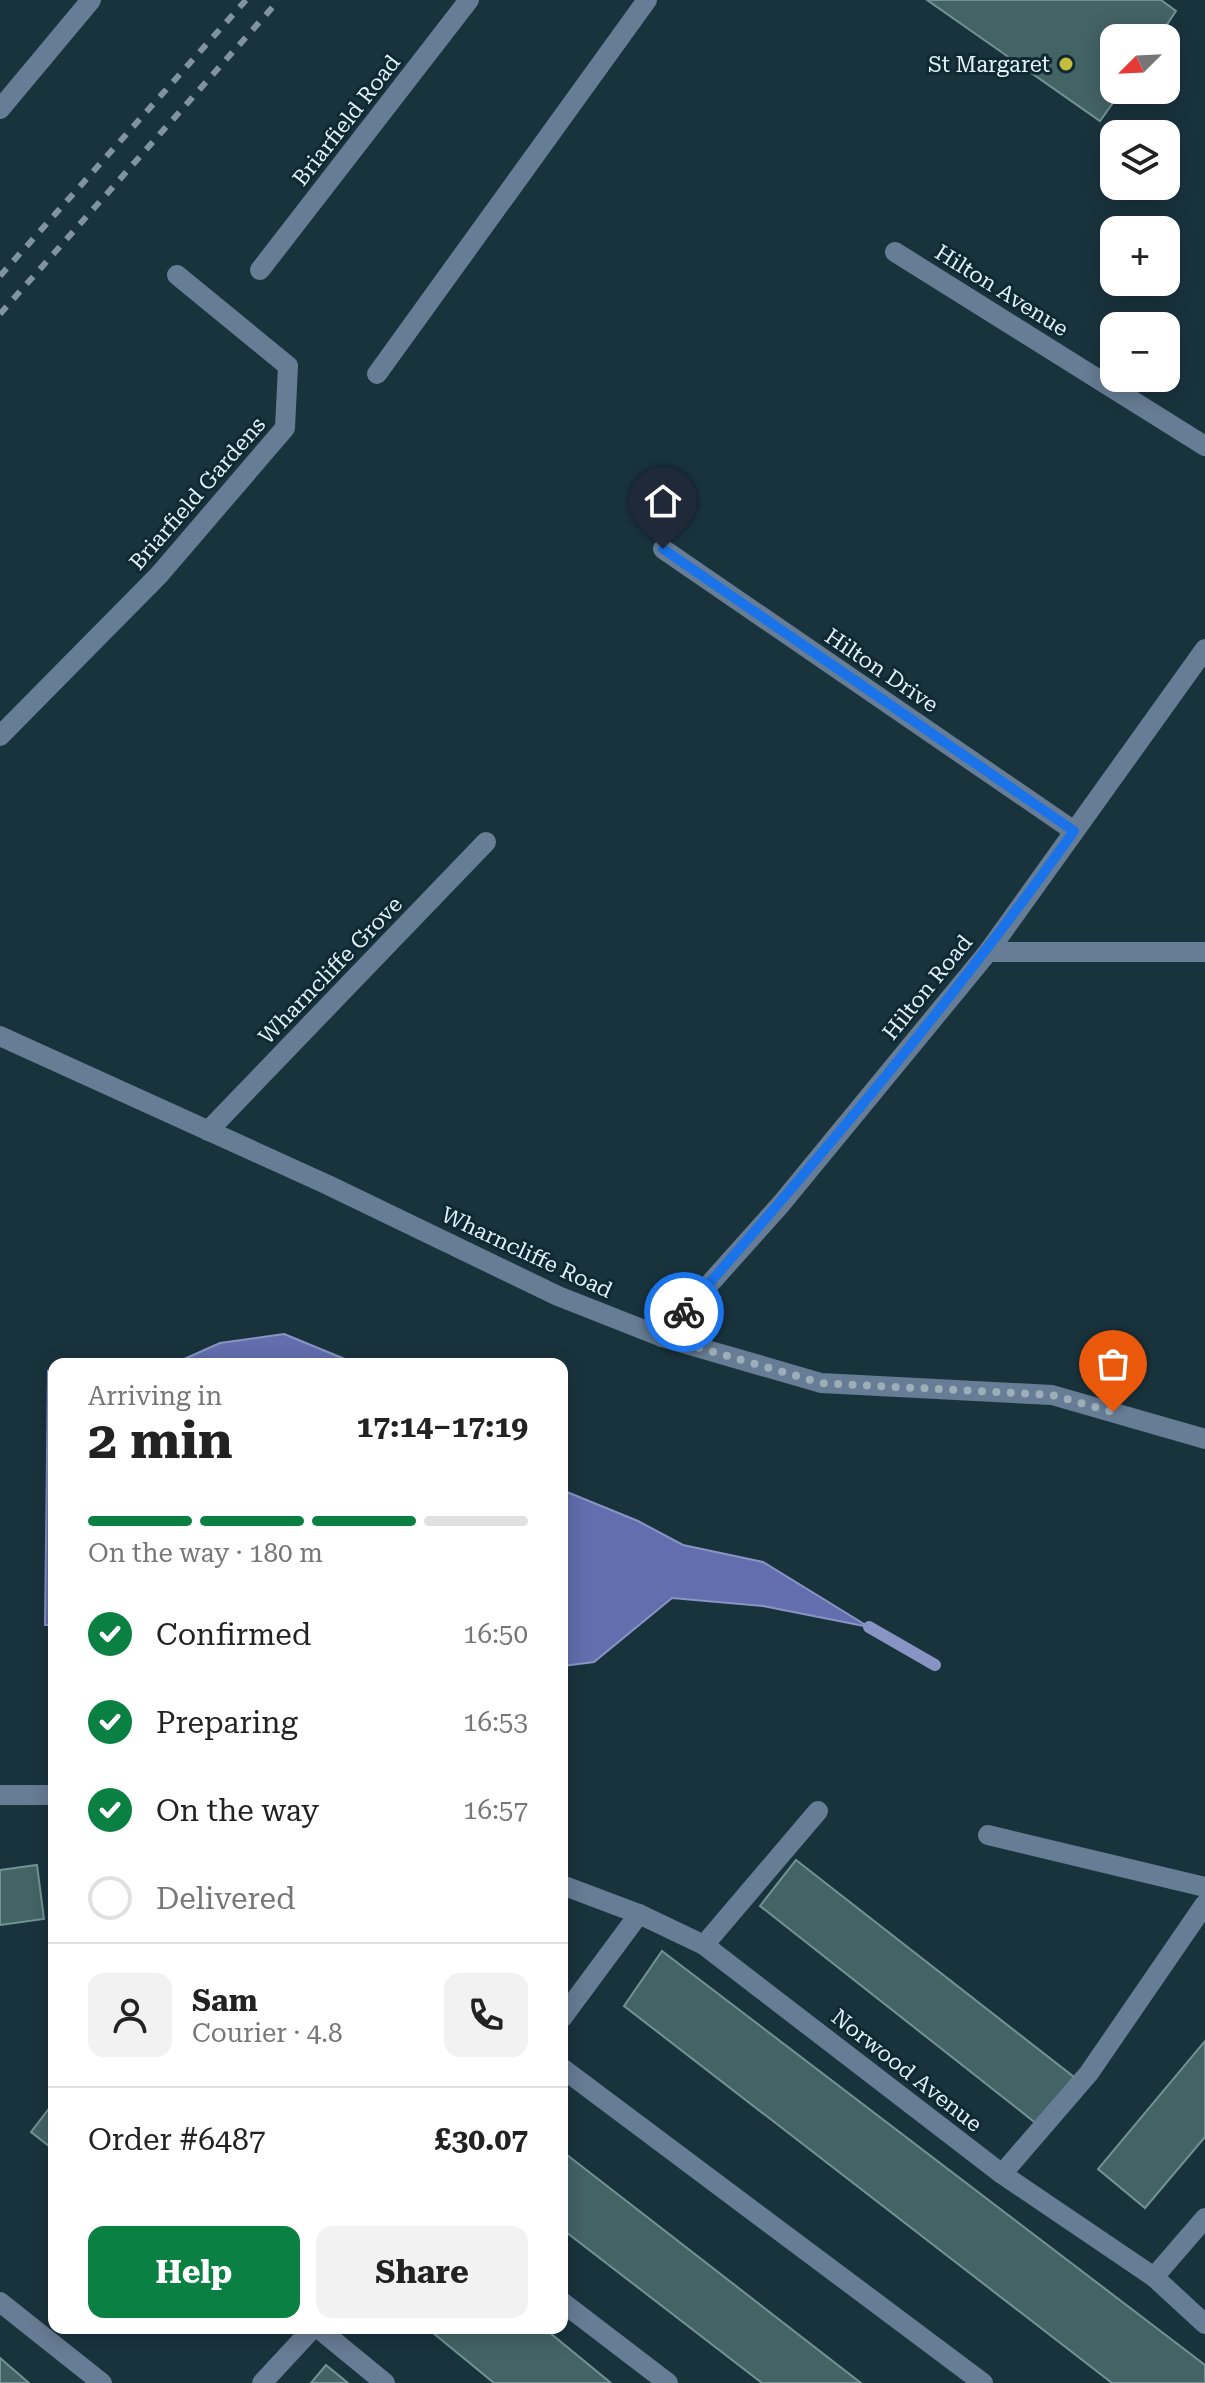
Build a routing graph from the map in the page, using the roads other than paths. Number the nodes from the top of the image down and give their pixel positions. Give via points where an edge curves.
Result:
1 (91, 0) edge
2 (469, 0) edge
3 (647, 0) edge
4 (0, 109) edge
5 (895, 252) dead end
6 (260, 270) dead end
7 (177, 275) dead end
8 (377, 374) dead end
9 (1205, 446) edge
10 (663, 549) dead end
11 (1205, 649) edge
12 (0, 736) edge
13 (1074, 831) junction
14 (486, 842) dead end
15 (988, 952) junction
16 (1205, 952) edge
17 (0, 1036) edge
18 (208, 1131) junction
19 (662, 1337) junction
20 (1205, 1439) edge
21 (0, 1795) edge
22 (48, 1795) edge
23 (818, 1811) dead end
24 (988, 1835) dead end
25 (568, 1887) edge
26 (1205, 1887) edge
27 (1205, 1904) edge
28 (639, 1914) junction
29 (704, 1945) junction
30 (568, 2010) edge
31 (568, 2072) edge
32 (1002, 2174) junction
33 (1205, 2218) edge
34 (1154, 2277) junction
35 (0, 2302) edge
36 (568, 2307) edge
37 (1205, 2324) edge
38 (309, 2334) edge
39 (323, 2334) edge
40 (102, 2383) edge
41 (262, 2383) edge
42 (385, 2383) edge
43 (668, 2383) edge
44 (983, 2383) edge

1 - 4 street
2 - 6 street, Briarfield Road
3 - 8 street
5 - 9 street, Hilton Avenue
7 - 12 street, Briarfield Gardens via 288,366 285,428 159,575
10 - 13 street, Hilton Drive
11 - 13 street, Hilton Road
13 - 15 street, Hilton Road
14 - 18 street, Wharncliffe Grove
15 - 16 street
15 - 19 street, Hilton Road via 781,1204
17 - 18 street, Wharncliffe Road
18 - 19 street, Wharncliffe Road via 558,1296
19 - 20 street, Wharncliffe Road via 821,1383 1052,1395
21 - 22 street
23 - 29 street
24 - 26 street
25 - 28 street, Norwood Avenue
27 - 32 street via 1089,2073
28 - 29 street, Norwood Avenue
28 - 30 street
29 - 32 street, Norwood Avenue
31 - 44 street
32 - 34 street, Norwood Avenue
33 - 34 street
34 - 37 street, Norwood Avenue
35 - 40 street
36 - 43 street
38 - 41 street
39 - 42 street

